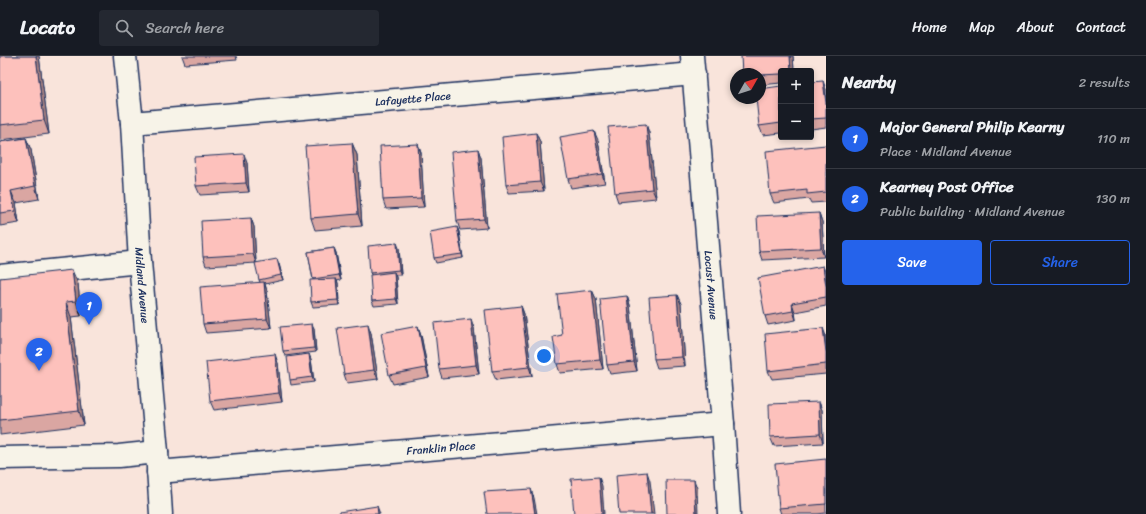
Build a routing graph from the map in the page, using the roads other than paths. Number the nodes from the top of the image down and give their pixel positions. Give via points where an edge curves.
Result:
1 (125, 56) edge
2 (693, 65) edge
3 (132, 123) junction
4 (140, 262) junction
5 (0, 276) edge
6 (723, 424) junction
7 (0, 458) edge
8 (158, 462) junction
9 (161, 514) edge
10 (729, 514) edge

1 - 3 street, Midland Avenue
2 - 3 street, Lafayette Place
2 - 6 street, Locust Avenue
3 - 4 street, Midland Avenue
4 - 5 street
4 - 8 street, Midland Avenue
6 - 8 street, Franklin Place
6 - 10 street, Locust Avenue
7 - 8 street, Franklin Place via 119,456
8 - 9 street, Midland Avenue

